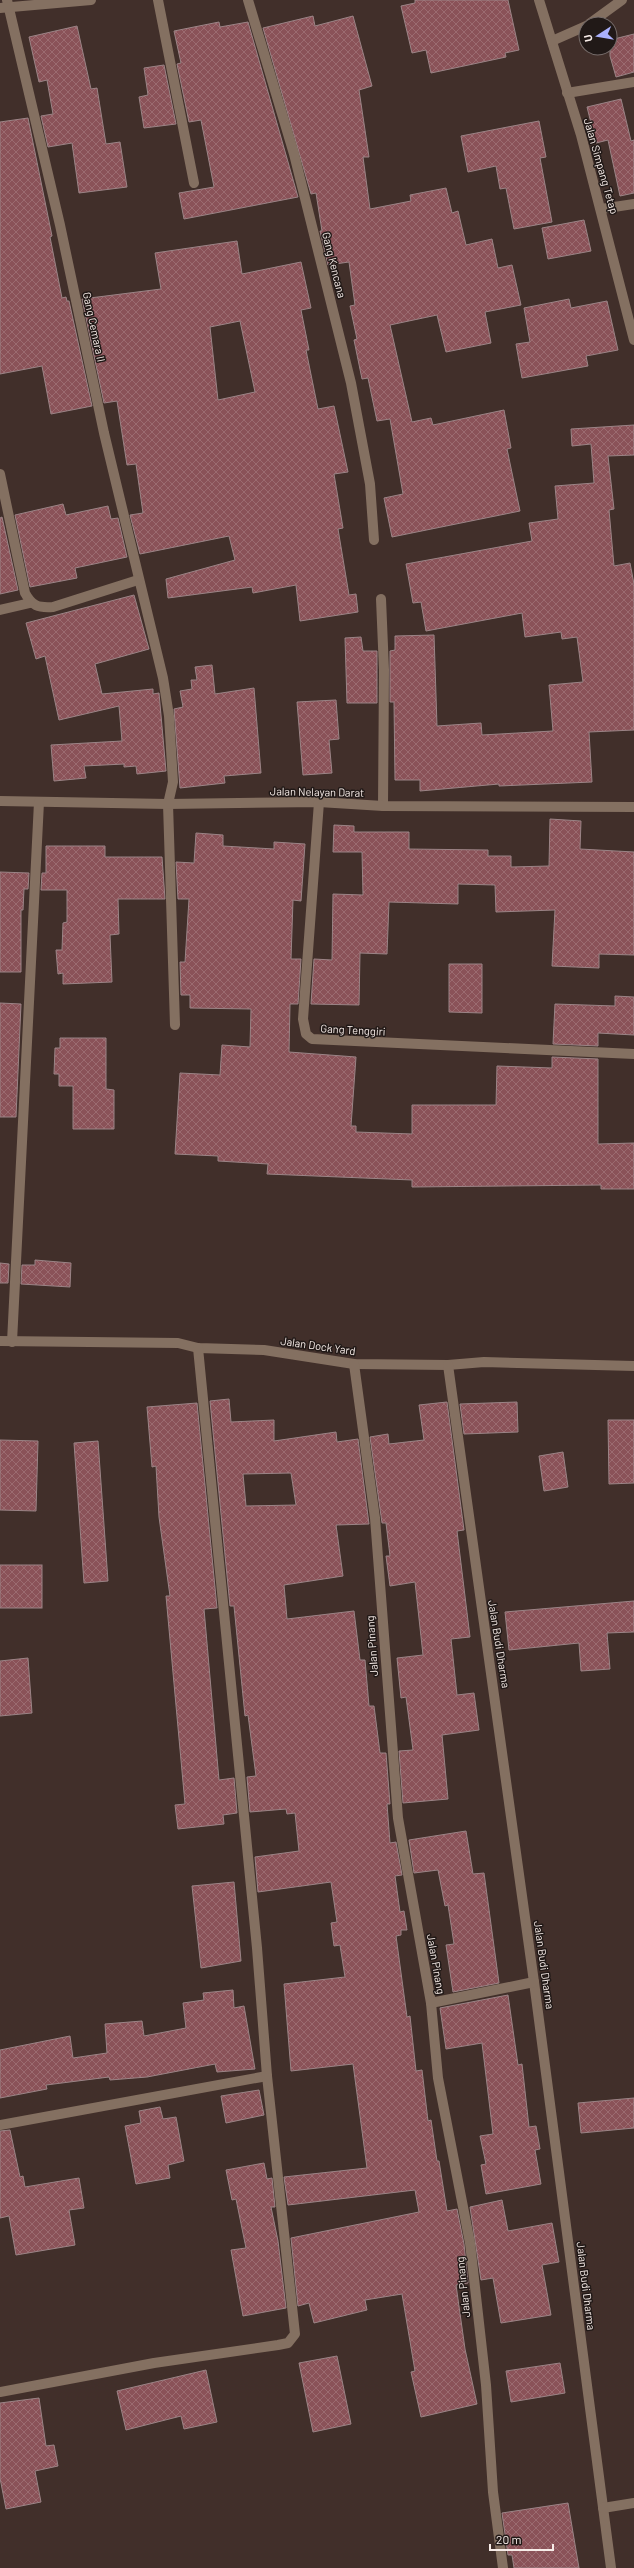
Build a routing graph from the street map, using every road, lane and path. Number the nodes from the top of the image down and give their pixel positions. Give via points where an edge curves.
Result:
1 (91, 0) edge
2 (158, 0) edge
3 (248, 0) edge
4 (539, 0) edge
5 (622, 0) edge
6 (5, 6) edge
7 (600, 16) edge
8 (578, 30) edge
9 (552, 41) junction
10 (634, 82) edge
11 (567, 93) junction
12 (194, 183) dead end
13 (634, 204) edge
14 (601, 209) junction
15 (634, 338) edge
16 (0, 474) edge
17 (374, 540) dead end
18 (138, 580) junction
19 (381, 599) dead end
20 (30, 603) junction
21 (0, 610) edge
22 (0, 801) edge
23 (39, 802) junction
24 (319, 802) junction
25 (168, 804) junction
26 (383, 806) junction
27 (634, 807) edge
28 (175, 1025) dead end
29 (634, 1054) edge
30 (0, 1341) edge
31 (12, 1342) junction
32 (198, 1348) junction
33 (354, 1364) junction
34 (448, 1365) junction
35 (634, 1366) edge
36 (534, 1982) junction
37 (430, 2003) junction
38 (267, 2076) junction
39 (0, 2125) edge
40 (0, 2392) edge
41 (634, 2503) edge
42 (603, 2508) junction
43 (503, 2568) edge
44 (611, 2568) edge

1 - 6 street
2 - 12 street
3 - 17 street, Gang Kencana via 294,154 351,383 370,484
4 - 9 street, Jalan Simpang Tetap
5 - 7 street
6 - 18 street, Gang Cemara II via 60,225
8 - 9 street
9 - 11 street, Jalan Simpang Tetap
10 - 11 street
11 - 14 street, Jalan Simpang Tetap
13 - 14 street
14 - 15 street, Jalan Simpang Tetap
16 - 20 street via 25,593
18 - 20 street via 53,606 40,608
18 - 25 street, Gang Cemara II via 169,716 173,782
19 - 26 street via 384,670
20 - 21 street
22 - 23 street, Jalan Nelayan Darat
23 - 25 street, Jalan Nelayan Darat
23 - 31 street
24 - 25 street, Jalan Nelayan Darat
24 - 26 street, Jalan Nelayan Darat
24 - 29 street, Gang Tenggiri via 303,1019 306,1034 312,1039
25 - 28 street, Gang Cemara II
26 - 27 street, Jalan Nelayan Darat
30 - 31 street, Jalan Dock Yard
31 - 32 street, Jalan Dock Yard via 178,1343
32 - 33 street, Jalan Dock Yard via 264,1350
32 - 38 street via 257,1948
33 - 34 street, Jalan Dock Yard
33 - 37 street, Jalan Pinang via 376,1518 398,1818
34 - 35 street, Jalan Dock Yard via 484,1362
34 - 36 street, Jalan Budi Dharma
36 - 37 street
36 - 42 street, Jalan Budi Dharma
37 - 43 street, Jalan Pinang via 438,2078 470,2243 486,2385 493,2492
38 - 39 street
38 - 40 street via 294,2317 293,2339 278,2345 154,2363
41 - 42 street
42 - 44 street, Jalan Budi Dharma

